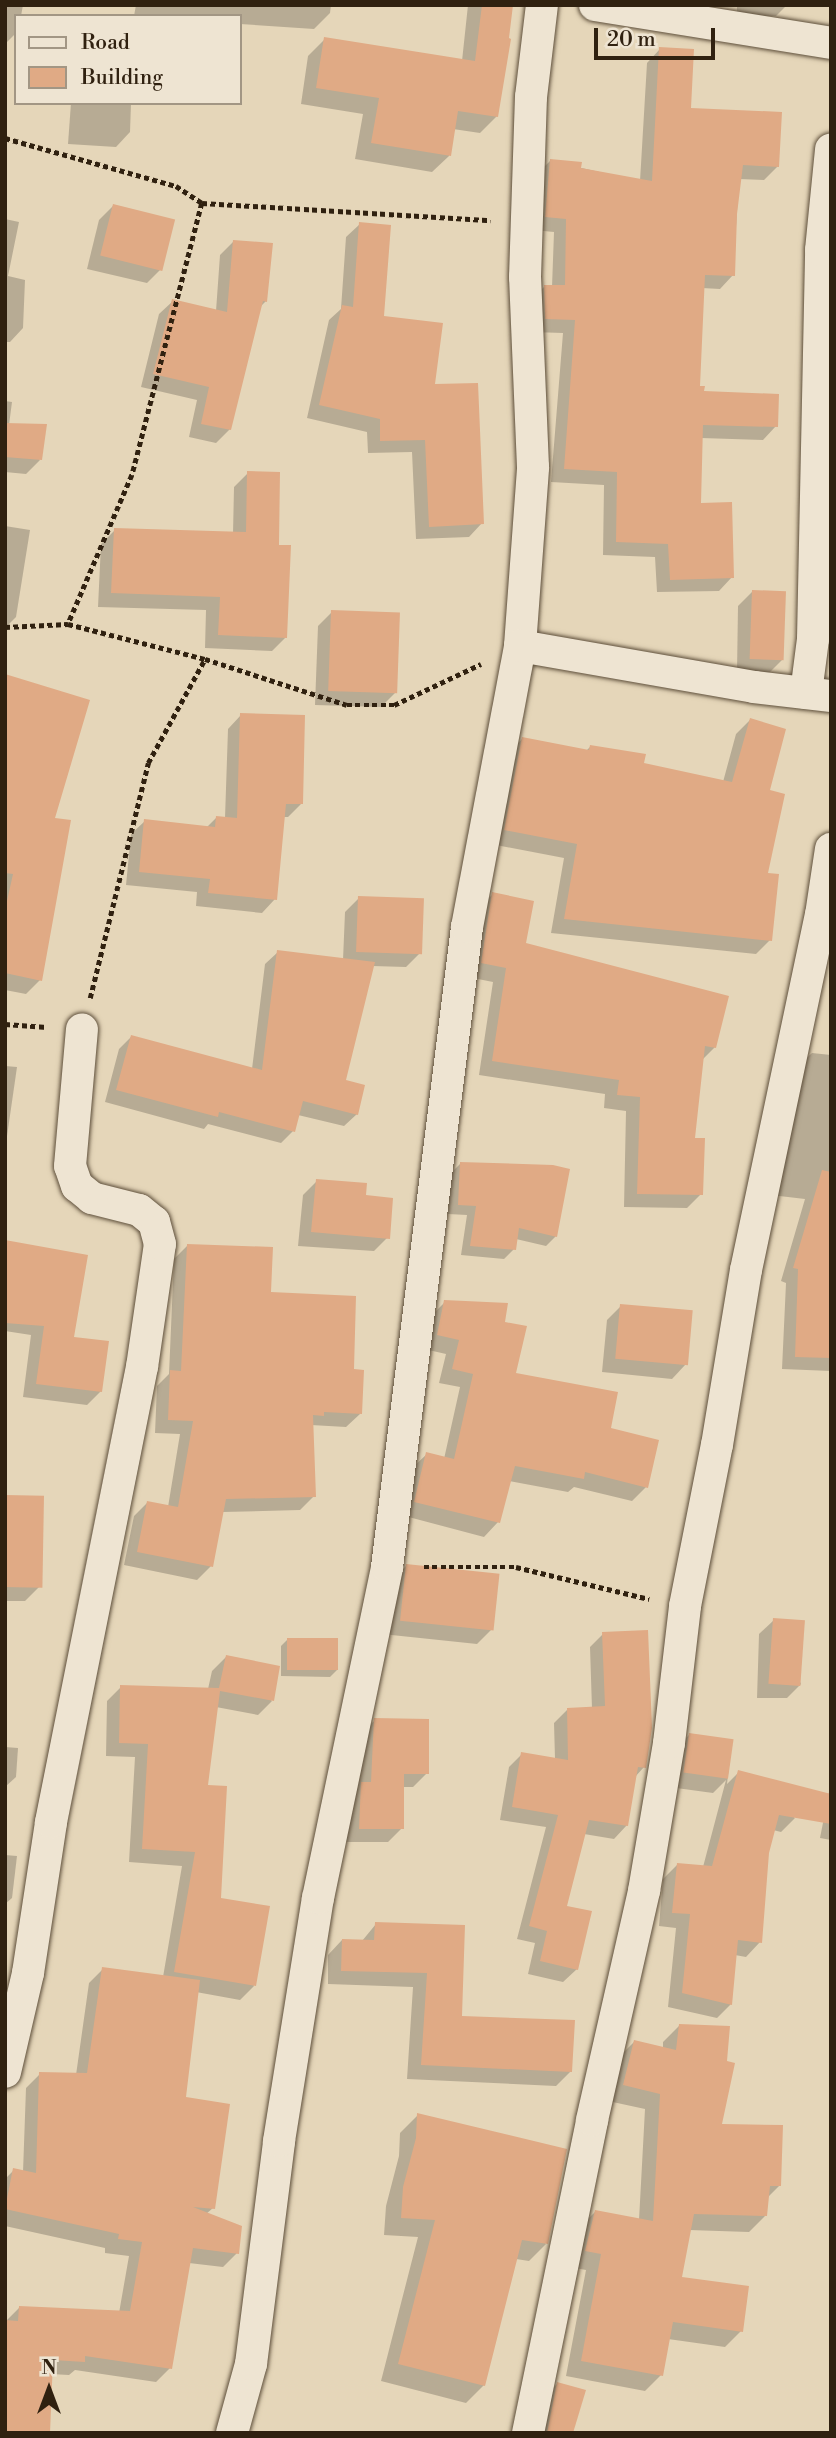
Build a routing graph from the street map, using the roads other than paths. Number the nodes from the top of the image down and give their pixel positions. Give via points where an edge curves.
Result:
1 (542, 5) edge
2 (595, 5) edge
3 (831, 43) edge
4 (831, 149) edge
5 (520, 646) junction
6 (819, 695) edge
7 (831, 849) edge
8 (82, 1030) road end
9 (5, 2072) edge
10 (232, 2433) edge
11 (528, 2433) edge

1 - 5 street via 531,97 525,277 533,467
2 - 3 street
4 - 6 street via 821,250 813,639
5 - 6 street
5 - 10 street via 467,927 387,1567 318,1898 279,2141 251,2364
7 - 11 street via 746,1270 685,1606 669,1743 644,1891
8 - 9 street via 69,1166 77,1186 92,1198 139,1210 154,1222 160,1244 142,1367 51,1822 28,1973

